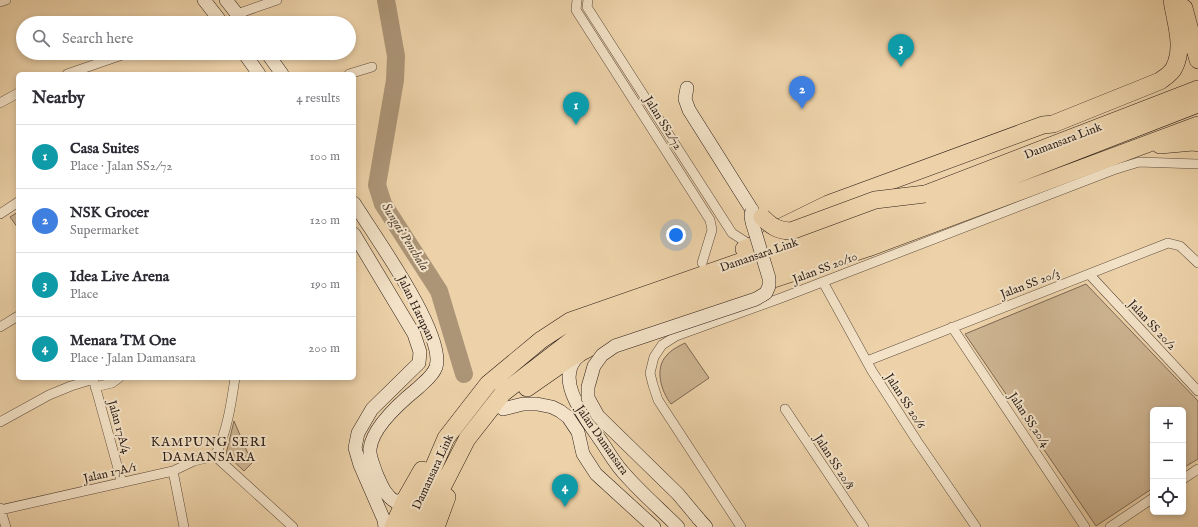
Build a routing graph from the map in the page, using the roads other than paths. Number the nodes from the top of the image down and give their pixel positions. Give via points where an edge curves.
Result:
1 (6, 0) edge
2 (204, 0) edge
3 (226, 0) edge
4 (277, 0) edge
5 (577, 0) edge
6 (588, 0) edge
7 (1162, 0) edge
8 (1179, 0) edge
9 (0, 2) edge
10 (214, 16) edge
11 (238, 16) edge
12 (246, 16) edge
13 (1198, 16) edge
14 (108, 60) edge
15 (249, 60) edge
16 (272, 60) edge
17 (1198, 60) edge
18 (372, 66) dead end
19 (73, 72) edge
20 (258, 72) edge
21 (281, 72) edge
22 (355, 72) edge
23 (687, 88) dead end
24 (1198, 89) edge
25 (16, 93) edge
26 (0, 103) edge
27 (1198, 104) edge
28 (1043, 125) junction
29 (1198, 125) edge
30 (1198, 143) edge
31 (1136, 148) junction
32 (1198, 164) edge
33 (925, 194) junction
34 (16, 203) edge
35 (356, 206) edge
36 (752, 210) junction
37 (0, 214) edge
38 (843, 234) junction
39 (356, 237) edge
40 (752, 246) junction
41 (702, 263) junction
42 (1198, 263) edge
43 (1089, 274) junction
44 (823, 282) junction
45 (746, 288) junction
46 (658, 290) junction
47 (752, 309) junction
48 (16, 317) edge
49 (0, 327) edge
50 (952, 327) junction
51 (595, 345) junction
52 (867, 361) junction
53 (116, 380) edge
54 (235, 380) edge
55 (94, 381) edge
56 (1198, 391) edge
57 (503, 409) junction
58 (785, 409) dead end
59 (0, 422) edge
60 (578, 432) junction
61 (446, 438) junction
62 (215, 456) junction
63 (1198, 469) edge
64 (173, 471) junction
65 (622, 471) junction
66 (1186, 477) edge
67 (122, 483) junction
68 (406, 498) junction
69 (1150, 500) edge
70 (0, 509) edge
71 (702, 522) edge
72 (6, 527) edge
73 (184, 527) edge
74 (293, 527) edge
75 (385, 527) edge
76 (393, 527) edge
77 (408, 527) edge
78 (422, 527) edge
79 (436, 527) edge
80 (654, 527) edge
81 (678, 527) edge
82 (741, 527) edge
83 (864, 527) edge
84 (976, 527) edge
85 (1085, 527) edge
86 (1110, 527) edge

1 - 9 street
2 - 10 main road
3 - 11 main road
4 - 12 street
5 - 41 street, Jalan SS2/72 via 576,10 710,220 712,230
6 - 40 street, Jalan SS2/72 via 587,6 732,233
7 - 28 highway via 1170,38 1168,56 1163,66 1154,73 1050,119
8 - 13 highway via 1189,12
8 - 17 highway
8 - 28 highway via 1177,56 1169,75 1146,88 1053,124
14 - 19 street
15 - 20 main road
16 - 21 main road
18 - 22 street
23 - 36 main road via 685,99 689,110
24 - 33 highway, Damansara Link
25 - 26 street
27 - 38 highway, Damansara Link
28 - 40 highway via 828,204 783,226 767,240
29 - 31 highway
30 - 31 highway
31 - 45 highway via 868,248
32 - 44 street, Jalan SS 20/10 via 1138,162
33 - 36 highway, bridge via 875,200 791,231 772,227
33 - 38 highway, Damansara Link, bridge
34 - 37 street
35 - 68 main road, Jalan Harapan via 400,274 416,304 430,335 436,357 436,367 428,380 396,406 383,422 370,449 381,484 389,498 396,502
36 - 71 main road, bridge via 752,222 770,282 766,293 756,299 615,346 602,355 594,366 588,388 588,398 598,416 678,494
38 - 46 highway, Damansara Link
38 - 78 highway, Damansara Link via 581,333 503,393 467,439
39 - 75 main road via 403,313 420,352 419,363 372,409 358,433 355,448
40 - 41 highway
41 - 46 highway via 667,280
42 - 43 street, Jalan SS 20/3 via 1180,246 1168,244
43 - 50 street, Jalan SS 20/3
43 - 56 street, Jalan SS 20/2
44 - 47 street, Jalan SS 20/10
44 - 52 street, Jalan SS 20/6
45 - 47 street
45 - 51 highway
46 - 61 highway, Damansara Link via 570,321 541,340 488,384
47 - 82 street, Jalan SS 20/10 via 676,336 662,345 654,357 650,373 658,400
48 - 49 street
50 - 52 street, Jalan SS 20/3
50 - 85 street, Jalan SS 20/4
51 - 57 highway via 534,382
51 - 65 main road, Jalan Damansara via 576,358 568,377 581,412
52 - 84 street, Jalan SS 20/6 via 917,441
53 - 55 street via 112,383
54 - 62 street via 222,442
55 - 59 street via 71,386 49,395
55 - 67 street, Jalan 17A/4
57 - 60 main road, Jalan Damansara via 524,404 552,407 568,417
57 - 79 highway via 467,459
58 - 83 street, Jalan SS 20/8
60 - 65 main road via 585,434 609,462
60 - 80 main road, Jalan Damansara via 582,454 596,474
61 - 68 highway via 418,475
61 - 77 highway, Damansara Link
62 - 64 street, Jalan 17A/1 via 194,461
62 - 74 street
63 - 66 street
64 - 67 street, Jalan 17A/1
64 - 73 street
65 - 81 main road, Jalan Damansara
67 - 70 street, Jalan 17A/1
68 - 76 highway
69 - 86 street
70 - 72 street

